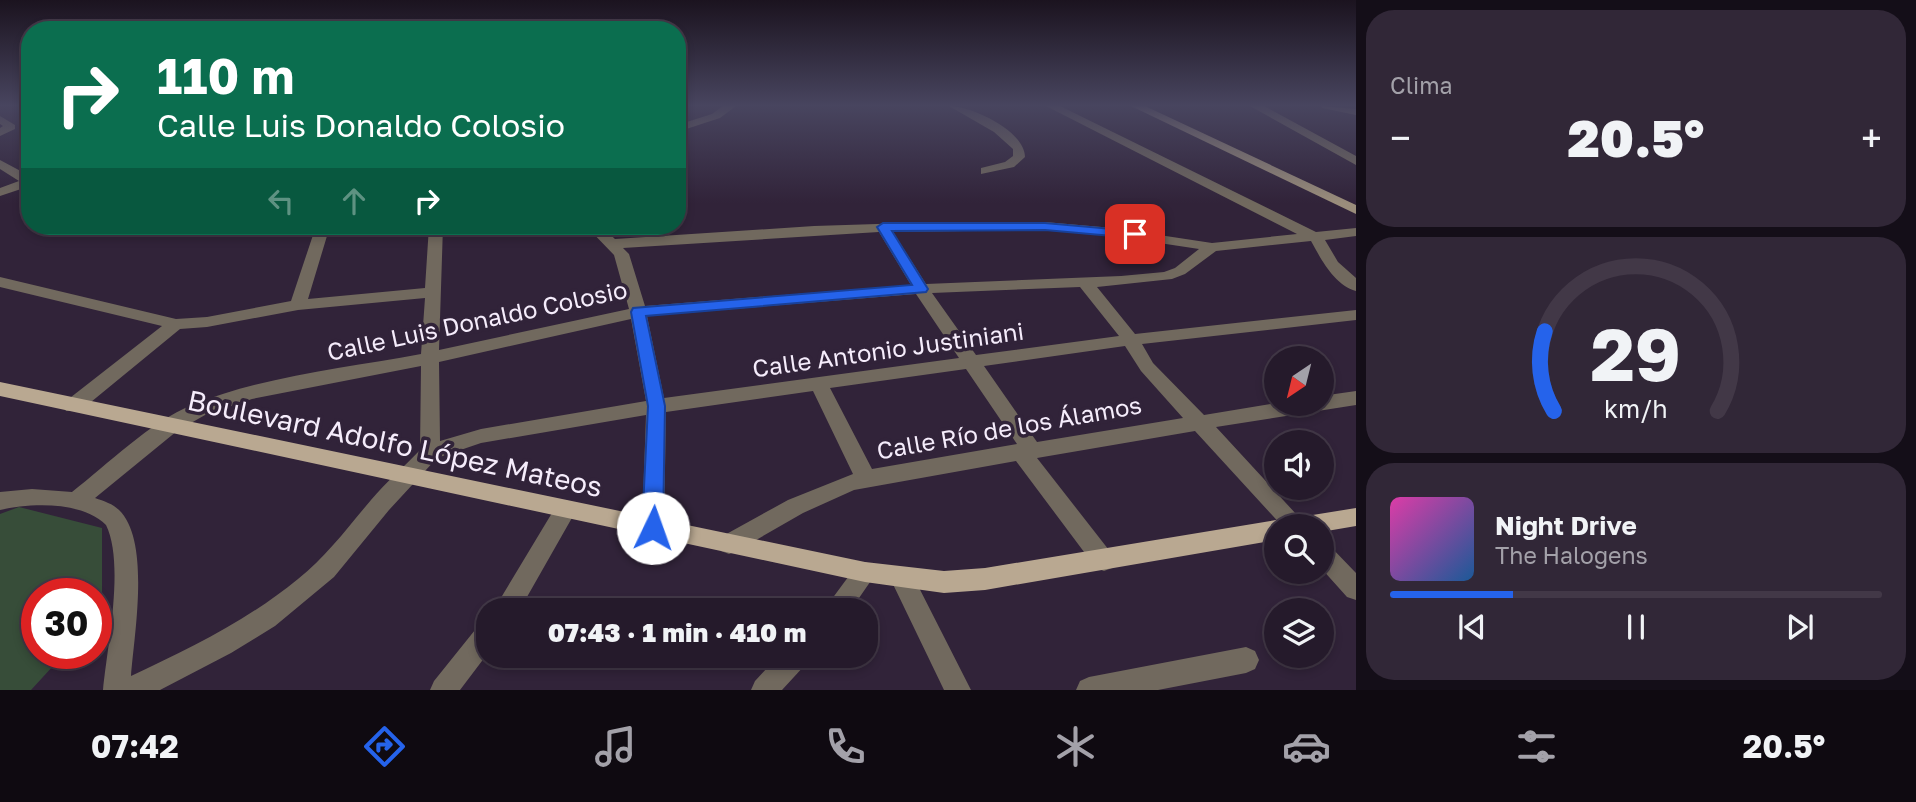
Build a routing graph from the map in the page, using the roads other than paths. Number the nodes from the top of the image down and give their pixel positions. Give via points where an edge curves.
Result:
1 (1010, 138) edge
2 (1116, 138) edge
3 (1205, 138) edge
4 (1315, 138) edge
5 (1320, 141) junction
6 (1356, 148) edge
7 (1356, 161) edge
8 (0, 164) edge
9 (986, 172) dead end
10 (21, 177) edge
11 (21, 185) edge
12 (0, 192) edge
13 (1356, 209) edge
14 (883, 227) junction
15 (1356, 232) edge
16 (320, 235) edge
17 (436, 235) edge
18 (603, 235) edge
19 (1317, 237) junction
20 (613, 244) junction
21 (1212, 247) junction
22 (1083, 281) junction
23 (0, 282) edge
24 (1356, 286) edge
25 (921, 289) junction
26 (433, 292) junction
27 (298, 305) junction
28 (638, 312) junction
29 (1356, 314) edge
30 (176, 324) junction
31 (1130, 340) junction
32 (430, 358) junction
33 (970, 361) junction
34 (819, 384) junction
35 (0, 389) edge
36 (1356, 398) edge
37 (1334, 401) edge
38 (73, 406) junction
39 (656, 406) junction
40 (1264, 412) edge
41 (1200, 422) junction
42 (170, 426) junction
43 (1025, 450) junction
44 (430, 452) junction
45 (408, 474) junction
46 (866, 478) junction
47 (0, 501) edge
48 (75, 502) junction
49 (566, 509) junction
50 (1284, 514) edge
51 (1356, 517) edge
52 (1334, 521) edge
53 (653, 528) junction
54 (1264, 532) edge
55 (729, 544) junction
56 (1104, 561) junction
57 (1334, 566) edge
58 (865, 572) junction
59 (902, 578) junction
60 (1356, 589) edge
61 (513, 598) edge
62 (845, 598) edge
63 (476, 648) edge
64 (1246, 660) dead end
65 (785, 668) edge
66 (116, 690) edge
67 (131, 690) edge
68 (443, 690) edge
69 (764, 690) edge
70 (958, 690) edge
71 (1089, 690) edge

1 - 9 street via 1018,145 1020,158
2 - 19 street
3 - 13 street
4 - 5 street
5 - 6 street
5 - 7 street
8 - 10 street
11 - 12 street
14 - 20 street
14 - 21 street via 1045,226
14 - 25 street
15 - 19 street
16 - 27 street
17 - 26 street
18 - 20 street
19 - 21 street
19 - 24 street via 1332,265
20 - 28 street via 627,267
21 - 22 street, Calle Luis Donaldo Colosio via 1166,276
22 - 25 street, Calle Luis Donaldo Colosio
22 - 31 street
23 - 30 street
25 - 28 street, Calle Luis Donaldo Colosio
25 - 33 street
26 - 27 street
26 - 32 street
27 - 30 street
28 - 32 street, Calle Luis Donaldo Colosio
28 - 39 street
29 - 31 street, Calle Antonio Justiniani
30 - 38 street
31 - 33 street, Calle Antonio Justiniani
31 - 41 street via 1147,366
32 - 42 street, Calle Luis Donaldo Colosio via 250,393 198,410
32 - 44 street
33 - 34 street, Calle Antonio Justiniani
33 - 43 street
34 - 39 street, Calle Antonio Justiniani
34 - 46 street
35 - 38 main road, Boulevard Adolfo López Mateos
36 - 37 street
38 - 42 main road, Boulevard Adolfo López Mateos
39 - 44 street, Calle Antonio Justiniani via 481,436
39 - 53 street
40 - 41 street, Calle Río de los Álamos
41 - 43 street, Calle Río de los Álamos
41 - 50 street
42 - 45 main road, Boulevard Adolfo López Mateos
42 - 48 street, Calle Luis Donaldo Colosio
43 - 46 street, Calle Río de los Álamos
43 - 56 street
44 - 45 street
45 - 49 main road, Boulevard Adolfo López Mateos
45 - 67 street via 308,587 225,643
46 - 55 street, Calle Río de los Álamos via 786,511
47 - 48 street via 29,497
48 - 66 street via 112,517 124,544 126,592
49 - 53 main road, Boulevard Adolfo López Mateos
49 - 61 street
51 - 52 main road
53 - 55 main road, Boulevard Adolfo López Mateos
54 - 56 main road, Boulevard Adolfo López Mateos
55 - 58 main road, Boulevard Adolfo López Mateos
56 - 59 main road, Boulevard Adolfo López Mateos via 985,579
57 - 60 street
58 - 59 main road, Boulevard Adolfo López Mateos
58 - 62 street
59 - 70 street
63 - 68 street
64 - 71 street
65 - 69 street

